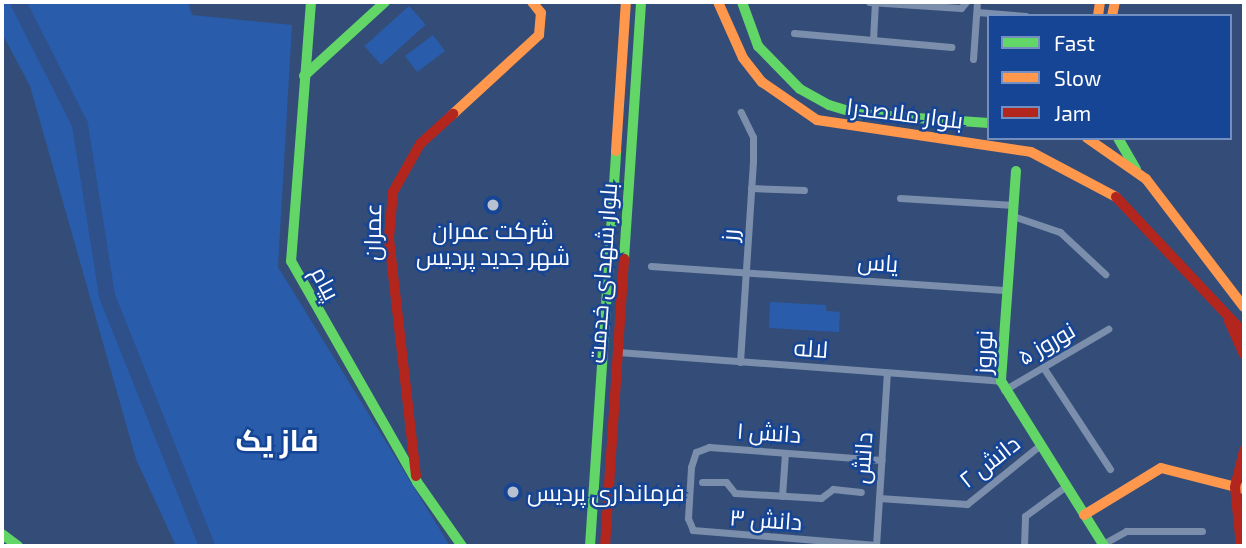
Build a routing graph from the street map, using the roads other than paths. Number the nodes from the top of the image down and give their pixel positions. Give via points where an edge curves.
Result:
1 (311, 2) edge
2 (385, 2) edge
3 (532, 2) edge
4 (625, 2) edge
5 (641, 2) edge
6 (718, 2) edge
7 (742, 2) edge
8 (869, 2) edge
9 (875, 2) edge
10 (966, 2) edge
11 (977, 2) edge
12 (976, 12) junction
13 (1001, 14) edge
14 (794, 33) dead end
15 (873, 40) junction
16 (951, 47) dead end
17 (973, 59) dead end
18 (304, 76) junction
19 (741, 112) dead end
20 (987, 123) edge
21 (1090, 140) edge
22 (1119, 140) edge
23 (1136, 169) junction
24 (1016, 171) dead end
25 (751, 188) junction
26 (804, 190) dead end
27 (900, 198) dead end
28 (1013, 211) junction
29 (651, 266) dead end
30 (746, 272) junction
31 (1105, 274) dead end
32 (1007, 290) junction
33 (1244, 307) edge
34 (1229, 321) junction
35 (1108, 329) dead end
36 (1244, 333) edge
37 (618, 352) junction
38 (1244, 355) edge
39 (740, 362) junction
40 (1043, 367) junction
41 (887, 373) junction
42 (1003, 386) junction
43 (1040, 446) junction
44 (1244, 450) edge
45 (785, 453) junction
46 (882, 460) junction
47 (1111, 469) dead end
48 (702, 481) dead end
49 (417, 482) junction
50 (1066, 486) junction
51 (1239, 488) edge
52 (861, 492) dead end
53 (689, 493) joint
54 (782, 496) junction
55 (879, 498) junction
56 (1084, 515) junction
57 (1202, 531) dead end
58 (2, 534) edge
59 (1102, 545) edge
60 (18, 546) edge
61 (462, 546) edge
62 (590, 546) edge
63 (605, 546) edge
64 (876, 546) edge
65 (1024, 546) edge
66 (1241, 546) edge

1 - 18 main road, پیام
2 - 18 main road
3 - 49 main road, عمران via 541,13 539,35 421,144 393,192 389,238
4 - 62 main road, بلوار شهدای خدمت
5 - 37 main road, بلوار شهدای خدمت
6 - 34 main road, بلوار ملاصدرا via 743,58 790,104 852,130 992,144 1065,165 1129,207
7 - 20 main road, بلوار ملاصدرا via 758,46 800,89 829,104 859,114
8 - 9 street
9 - 10 street via 961,8
9 - 15 street
11 - 12 street
12 - 13 street
12 - 17 street
14 - 15 street
15 - 16 street
18 - 49 main road, پیام via 291,261
19 - 25 street, رز via 753,137
21 - 23 main road
22 - 23 main road
23 - 33 main road
24 - 28 main road, نوروز
25 - 26 street
25 - 30 street, رز
27 - 28 street
28 - 31 street via 1060,232
28 - 32 main road, نوروز
29 - 30 street, یاس
30 - 32 street, یاس
30 - 39 street, رز
32 - 42 main road, نوروز
34 - 36 main road, بلوار ملاصدرا
34 - 38 main road
35 - 40 street, نوروز ۵
37 - 39 street, لاله
37 - 63 main road, بلوار شهدای خدمت
39 - 41 street, لاله
40 - 42 street, نوروز ۵
40 - 47 street
41 - 42 street, لاله
41 - 46 street, دانش
42 - 43 main road, نوروز
43 - 50 main road, نوروز
43 - 55 street, دانش ۲ via 967,504
44 - 51 main road
45 - 46 street, دانش ۱
45 - 53 street, دانش ۱ via 702,448 692,459
45 - 54 street
46 - 55 street, دانش
48 - 54 street via 726,482 735,493
49 - 61 main road, پیام
50 - 56 main road, نوروز
50 - 65 street via 1026,516
51 - 56 main road via 1161,468
51 - 66 main road
52 - 54 street
53 - 64 street, دانش ۳ via 689,525 701,533
55 - 64 street, دانش
56 - 59 main road, نوروز
57 - 59 street via 1126,531
58 - 60 main road

